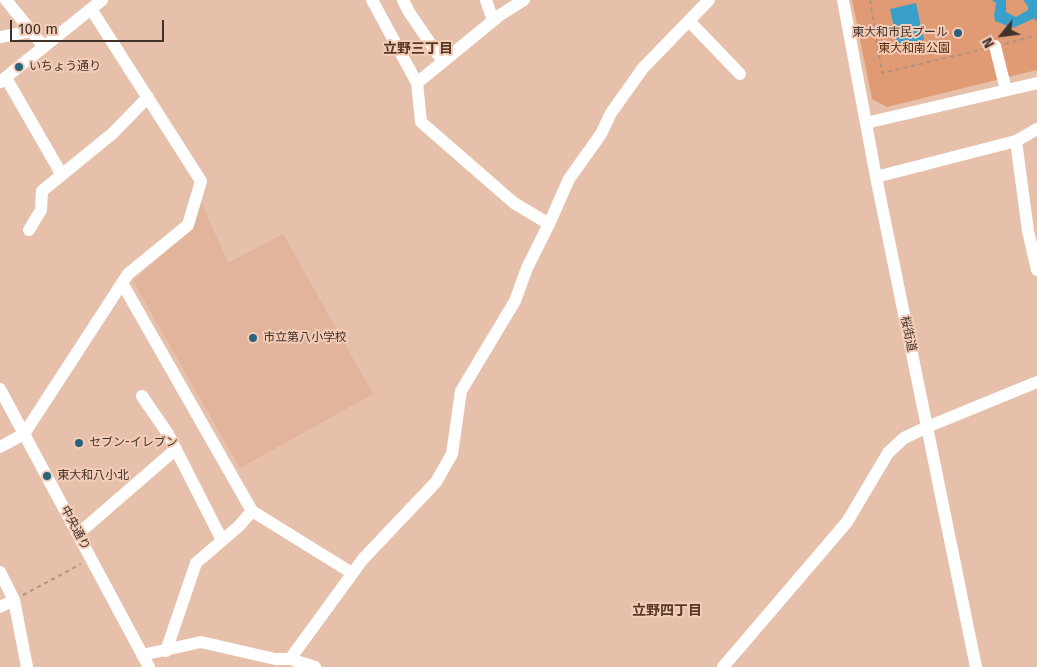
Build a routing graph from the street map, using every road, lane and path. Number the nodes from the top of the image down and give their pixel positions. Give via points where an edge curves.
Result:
1 (6, 0) edge
2 (103, 0) edge
3 (372, 0) edge
4 (403, 0) edge
5 (486, 0) edge
6 (524, 0) edge
7 (709, 0) edge
8 (843, 0) edge
9 (870, 0) edge
10 (91, 9) junction
11 (493, 20) junction
12 (689, 21) junction
13 (31, 31) junction
14 (1037, 35) edge
15 (0, 37) edge
16 (995, 46) junction
17 (44, 47) junction
18 (443, 62) junction
19 (740, 74) dead end
20 (3, 80) edge
21 (417, 83) junction
22 (1037, 83) edge
23 (1006, 90) junction
24 (148, 97) junction
25 (866, 123) junction
26 (1037, 129) edge
27 (1016, 141) junction
28 (62, 175) junction
29 (876, 177) junction
30 (549, 224) junction
31 (29, 230) dead end
32 (1037, 270) edge
33 (122, 283) junction
34 (1037, 382) edge
35 (0, 389) edge
36 (142, 396) dead end
37 (926, 426) junction
38 (24, 434) junction
39 (0, 447) edge
40 (176, 449) junction
41 (252, 511) junction
42 (78, 534) junction
43 (222, 540) junction
44 (91, 559) junction
45 (0, 572) edge
46 (352, 573) junction
47 (14, 600) junction
48 (0, 607) edge
49 (166, 651) junction
50 (142, 655) junction
51 (290, 659) junction
52 (273, 663) edge
53 (26, 667) edge
54 (149, 667) edge
55 (315, 667) edge
56 (723, 667) edge
57 (976, 667) edge

1 - 13 street
2 - 10 street
3 - 21 street
4 - 18 street
5 - 11 street
6 - 11 street
7 - 12 street
8 - 25 street, 桜街道
9 - 16 path via 882,73
10 - 17 street
10 - 24 street
11 - 18 street
12 - 19 street
12 - 30 street via 644,68 611,113 601,134 569,179
13 - 15 street
13 - 17 street
14 - 16 path
16 - 23 street
17 - 20 street
18 - 21 street
20 - 28 street
21 - 30 street via 421,122 514,203
22 - 23 street
23 - 25 street
24 - 28 street via 113,133
24 - 33 street via 201,181 188,225 128,274
25 - 29 street, 桜街道
26 - 27 street
27 - 29 street
27 - 32 street via 1028,231
28 - 31 street via 42,191 40,210
29 - 37 street, 桜街道
30 - 46 street via 515,301 461,391 452,454 436,482
33 - 38 street
33 - 41 street
34 - 37 street
35 - 38 street, 中央通り
36 - 40 street
37 - 56 street via 904,438 888,453 847,522
37 - 57 street, 桜街道
38 - 39 street
38 - 42 street, 中央通り
40 - 42 street
40 - 43 street
41 - 43 street
41 - 46 street
42 - 44 street, 中央通り
43 - 49 street via 196,563
44 - 47 path
44 - 50 street, 中央通り
45 - 47 street
46 - 51 street
47 - 48 street
47 - 53 street
49 - 50 street
49 - 52 street via 200,642
50 - 54 street, 中央通り
51 - 52 street
51 - 55 street

